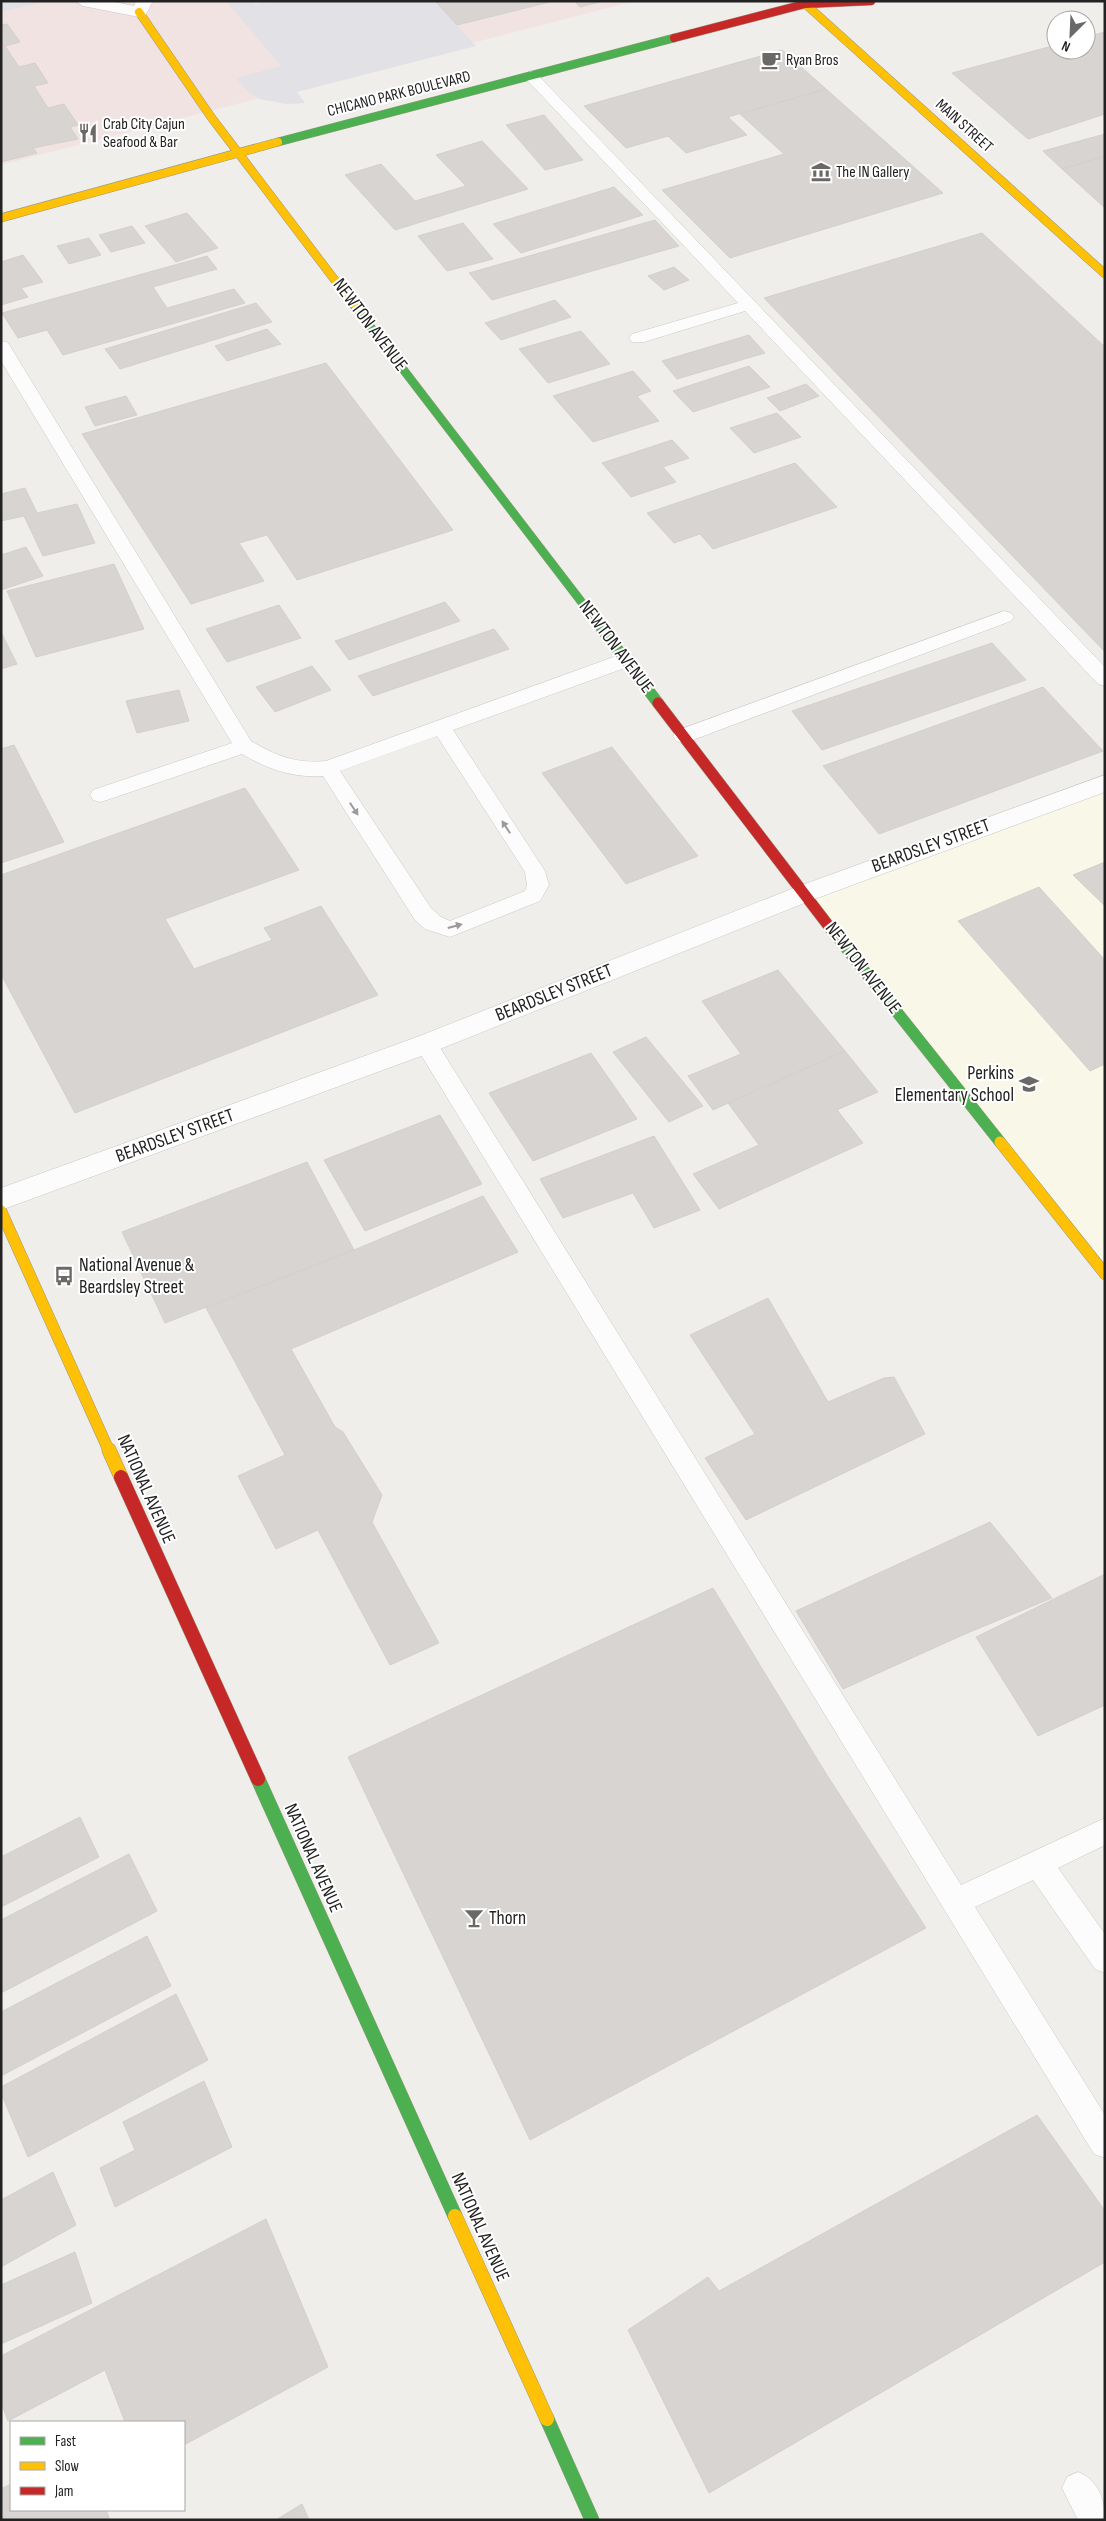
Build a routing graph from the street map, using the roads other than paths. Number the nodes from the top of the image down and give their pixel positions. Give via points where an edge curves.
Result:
1 (83, 1) edge
2 (871, 1) edge
3 (805, 2) edge
4 (142, 7) edge
5 (532, 76) junction
6 (238, 152) junction
7 (1, 218) edge
8 (1105, 274) edge
9 (749, 305) junction
10 (638, 338) dead end
11 (1, 346) edge
12 (1004, 617) dead end
13 (626, 660) junction
14 (1105, 679) edge
15 (441, 727) junction
16 (683, 736) junction
17 (244, 746) junction
18 (328, 768) junction
19 (1105, 783) edge
20 (100, 795) dead end
21 (804, 894) junction
22 (426, 1044) junction
23 (1, 1199) edge
24 (1, 1211) edge
25 (1105, 1274) edge
26 (1105, 1831) edge
27 (1038, 1863) junction
28 (956, 1902) junction
29 (1105, 1959) edge
30 (1105, 2143) edge
31 (1078, 2488) dead end
32 (592, 2520) edge
33 (1096, 2520) edge

1 - 4 street, NEWTON AVENUE
2 - 3 street, CHICANO PARK BOULEVARD
3 - 5 street, CHICANO PARK BOULEVARD
3 - 8 street, MAIN STREET
4 - 6 street, NEWTON AVENUE via 196,96
5 - 6 street, CHICANO PARK BOULEVARD
5 - 9 lane
6 - 7 street, CHICANO PARK BOULEVARD
6 - 13 street, NEWTON AVENUE
9 - 10 lane
9 - 14 lane
11 - 17 lane
12 - 16 lane
13 - 15 lane
13 - 16 street, NEWTON AVENUE
15 - 18 lane
18 -> 15 lane via 423,914 434,923 450,929 533,896 538,885 535,871
16 - 21 street, NEWTON AVENUE
17 - 18 lane via 275,764 303,771
17 - 20 lane
19 - 21 street, BEARDSLEY STREET
21 - 22 street, BEARDSLEY STREET
21 - 25 street, NEWTON AVENUE
22 - 23 street, BEARDSLEY STREET
22 - 28 lane
24 - 32 street, NATIONAL AVENUE
26 - 27 lane
27 - 28 lane
27 - 29 lane
28 - 30 lane
31 - 33 lane

